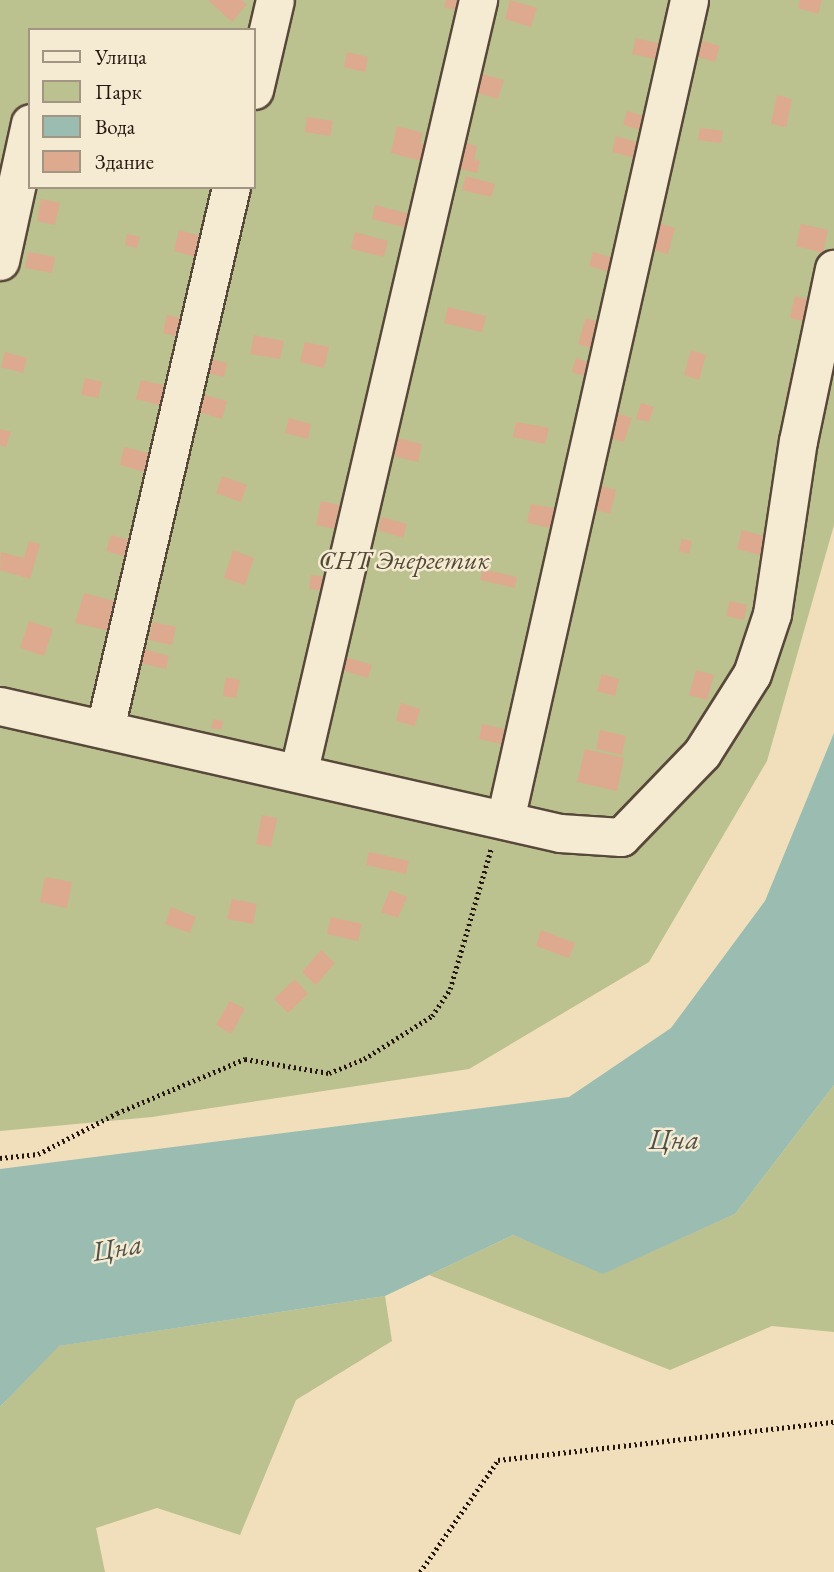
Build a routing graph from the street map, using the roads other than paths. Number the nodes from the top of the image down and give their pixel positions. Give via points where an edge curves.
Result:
1 (275, 0) edge
2 (478, 0) edge
3 (689, 0) edge
4 (256, 81) edge
5 (28, 132) edge
6 (231, 189) edge
7 (0, 261) edge
8 (834, 269) edge
9 (0, 706) edge
10 (105, 728) junction
11 (299, 770) junction
12 (505, 820) junction

1 - 4 lane
2 - 11 lane
3 - 12 lane
5 - 7 lane
6 - 10 lane
8 - 12 lane via 798,441 772,614 752,674 702,753 621,837 560,833
9 - 10 lane
10 - 11 lane
11 - 12 lane

